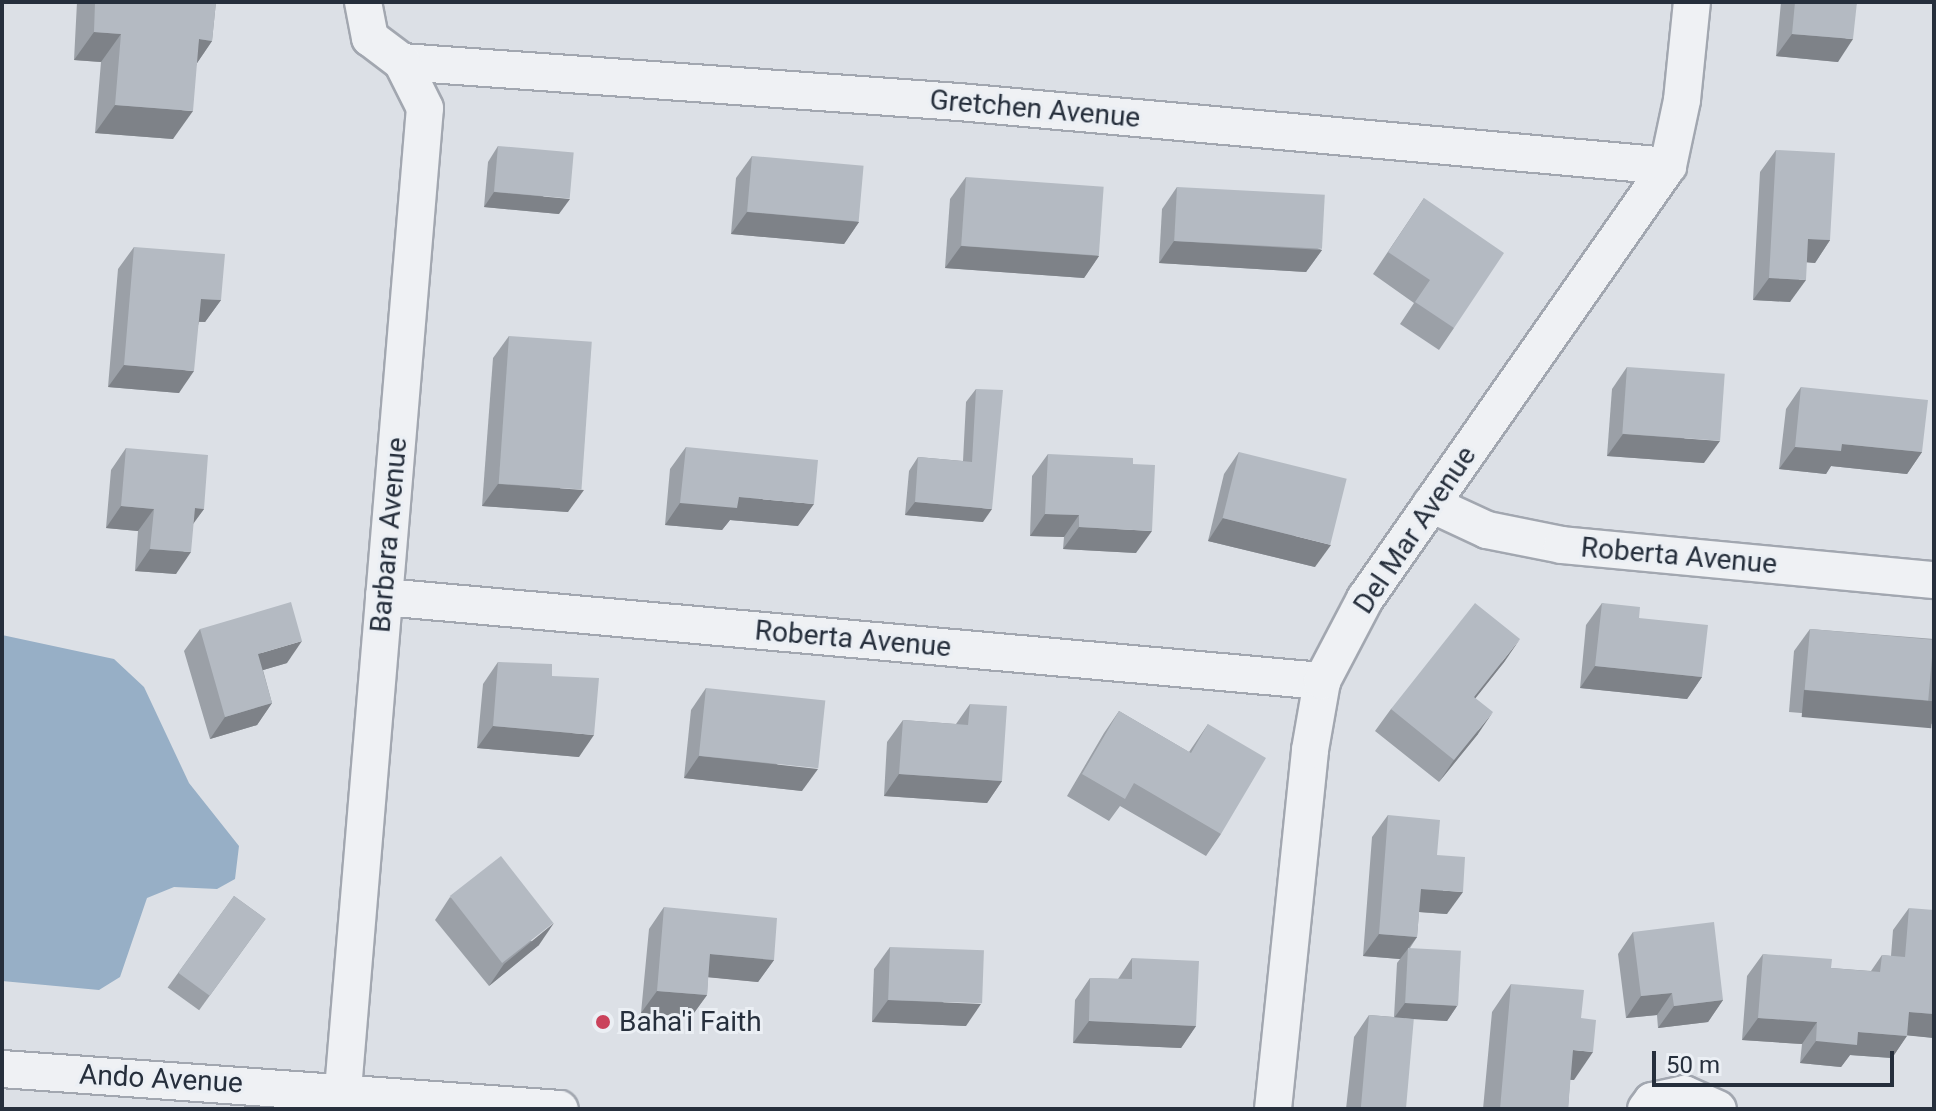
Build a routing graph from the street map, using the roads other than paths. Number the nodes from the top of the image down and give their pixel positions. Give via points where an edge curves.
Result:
1 (363, 2) edge
2 (1692, 2) edge
3 (402, 62) junction
4 (1668, 166) junction
5 (1431, 504) junction
6 (1934, 580) edge
7 (384, 597) junction
8 (1322, 681) junction
9 (2, 1069) edge
10 (343, 1090) junction
11 (560, 1109) edge
12 (1273, 1109) edge
13 (1646, 1109) edge
14 (1718, 1109) edge

1 - 3 street, Barbara Avenue via 370,38
2 - 4 street, Del Mar Avenue via 1682,100
3 - 4 street, Gretchen Avenue via 959,102
3 - 7 street, Barbara Avenue via 425,108
4 - 5 street, Del Mar Avenue
5 - 6 street, Roberta Avenue via 1487,530 1562,545
5 - 8 street, Del Mar Avenue via 1365,599
7 - 8 street, Roberta Avenue
7 - 10 street, Barbara Avenue
8 - 12 street, Del Mar Avenue via 1310,750
9 - 10 street, Ando Avenue
10 - 11 street, Ando Avenue
13 - 14 street via 1652,1101 1684,1094

